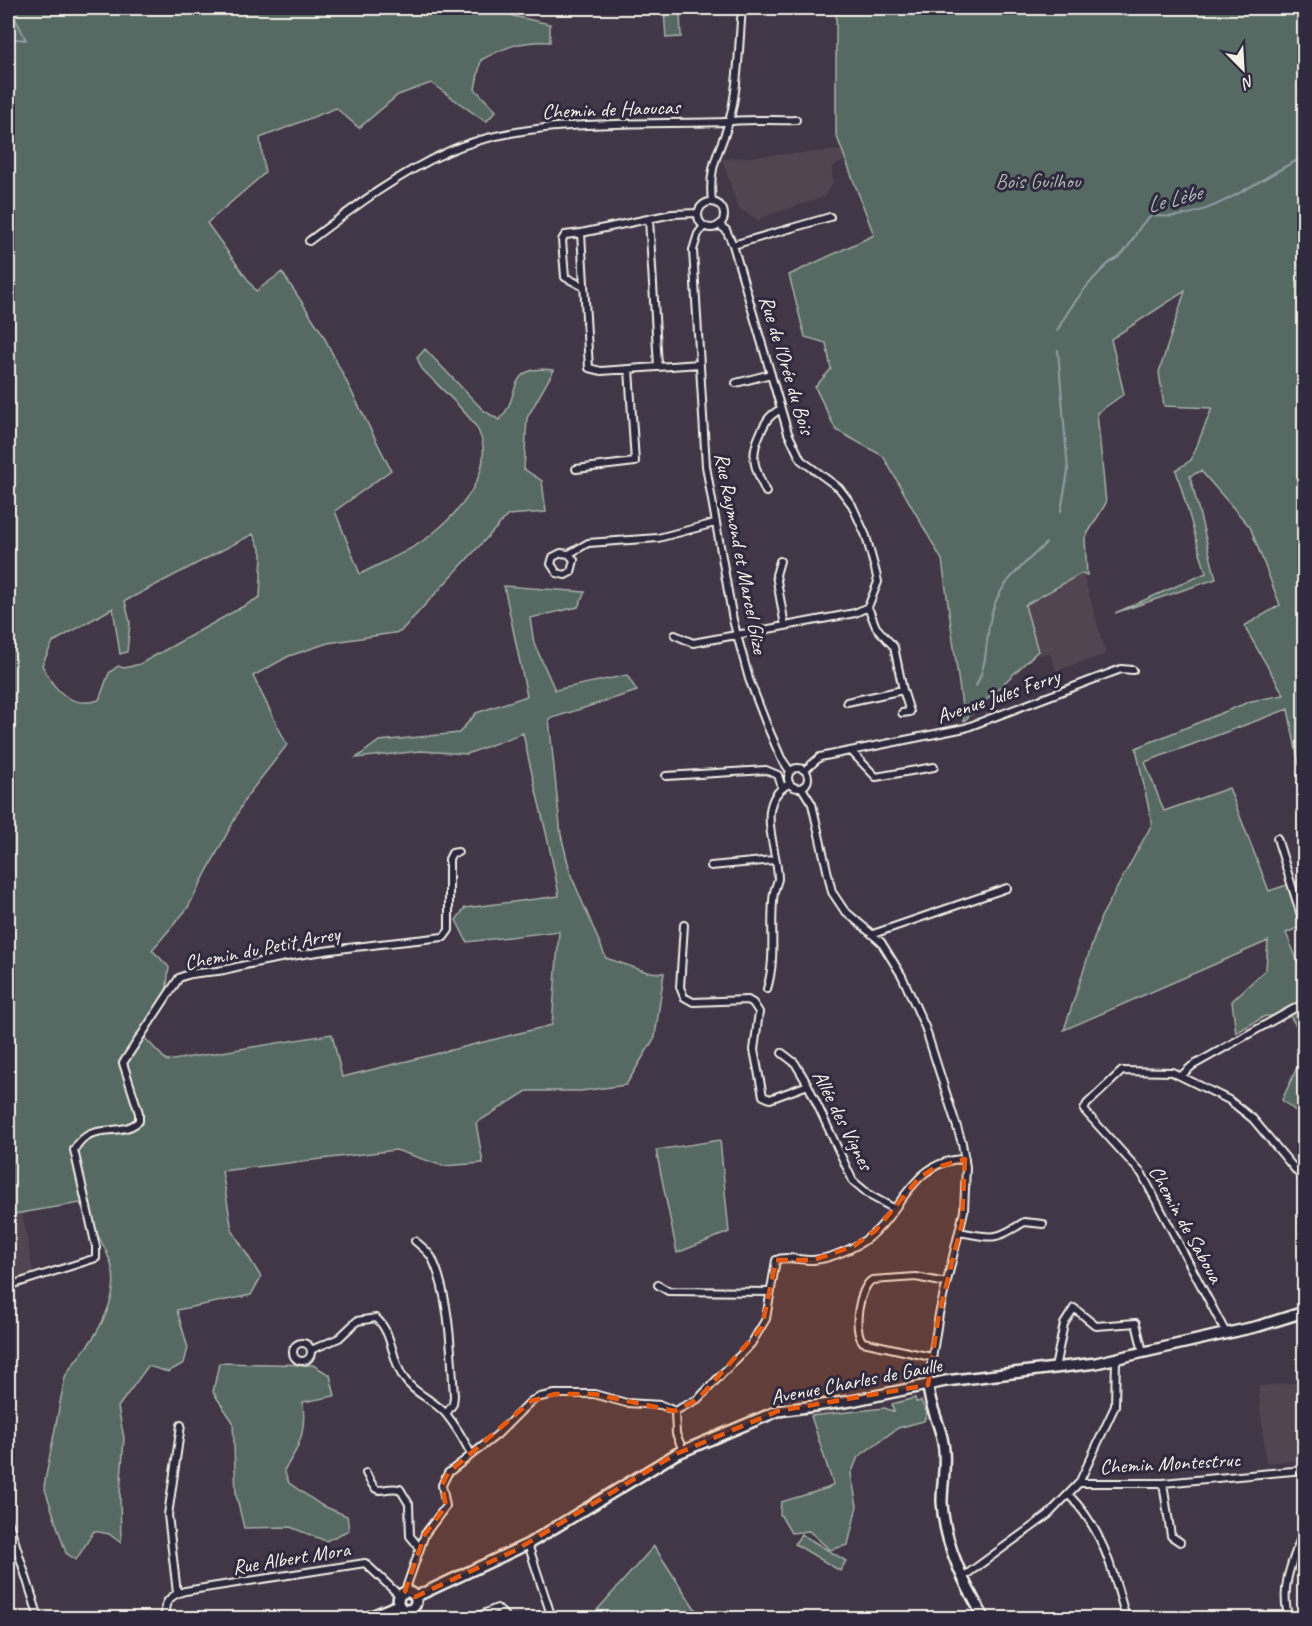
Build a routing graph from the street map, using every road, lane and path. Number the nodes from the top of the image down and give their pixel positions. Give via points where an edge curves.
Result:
1 (742, 8) edge
2 (796, 120) dead end
3 (729, 121) junction
4 (712, 202) junction
5 (698, 213) junction
6 (830, 217) dead end
7 (649, 219) junction
8 (719, 225) junction
9 (704, 226) junction
10 (581, 233) junction
11 (309, 242) dead end
12 (733, 245) junction
13 (584, 286) junction
14 (699, 364) junction
15 (658, 366) junction
16 (629, 369) junction
17 (771, 374) junction
18 (736, 383) dead end
19 (781, 409) junction
20 (576, 469) dead end
21 (766, 492) dead end
22 (715, 523) junction
23 (569, 554) dead end
24 (780, 561) dead end
25 (868, 607) junction
26 (785, 626) junction
27 (736, 634) junction
28 (675, 635) dead end
29 (1133, 670) dead end
30 (903, 690) junction
31 (847, 702) dead end
32 (902, 713) dead end
33 (852, 752) junction
34 (934, 767) dead end
35 (805, 770) junction
36 (790, 771) junction
37 (666, 776) dead end
38 (789, 784) junction
39 (782, 788) junction
40 (802, 788) junction
41 (1277, 838) dead end
42 (458, 852) dead end
43 (774, 860) junction
44 (711, 866) dead end
45 (1007, 888) dead end
46 (684, 925) dead end
47 (1305, 925) edge
48 (873, 934) junction
49 (767, 989) dead end
50 (1305, 1003) edge
51 (782, 1053) dead end
52 (1182, 1075) junction
53 (808, 1085) junction
54 (965, 1159) junction
55 (1305, 1180) edge
56 (892, 1208) junction
57 (1043, 1224) dead end
58 (959, 1232) junction
59 (415, 1241) dead end
60 (946, 1283) junction
61 (658, 1285) dead end
62 (8, 1286) edge
63 (771, 1292) junction
64 (1305, 1312) edge
65 (1226, 1333) junction
66 (311, 1350) dead end
67 (1143, 1352) junction
68 (931, 1357) junction
69 (1116, 1358) junction
70 (1054, 1368) junction
71 (928, 1385) junction
72 (675, 1411) junction
73 (446, 1414) junction
74 (181, 1425) dead end
75 (682, 1450) junction
76 (471, 1454) junction
77 (1305, 1470) edge
78 (366, 1473) dead end
79 (1079, 1483) junction
80 (1162, 1483) junction
81 (1070, 1495) junction
82 (8, 1520) edge
83 (1305, 1530) edge
84 (1180, 1542) dead end
85 (528, 1544) junction
86 (420, 1548) junction
87 (1295, 1554) junction
88 (1305, 1554) edge
89 (963, 1577) junction
90 (177, 1593) junction
91 (401, 1597) junction
92 (415, 1597) junction
93 (412, 1608) junction
94 (39, 1618) edge
95 (166, 1618) edge
96 (367, 1618) edge
97 (416, 1618) edge
98 (474, 1618) edge
99 (507, 1618) edge
100 (552, 1618) edge
101 (984, 1618) edge
102 (1126, 1618) edge
103 (1289, 1618) edge

1 - 3 street
2 - 3 street, Chemin de Haoucas
3 - 4 street via 713,160
3 - 11 street, Chemin de Haoucas via 541,127 485,140 448,151 380,188
4 - 5 street
4 - 8 street via 723,210 724,218
5 - 7 street
5 - 9 street
6 - 12 street
7 - 10 street
7 - 15 street
8 - 9 street
8 - 12 street, Rue de l'Orée du Bois
9 - 14 street, Rue Raymond et Marcel Glize via 693,250
10 - 13 street
10 - 13 street via 566,235 562,240 565,277
12 - 17 street, Rue de l'Orée du Bois
13 - 16 street via 589,368
14 - 15 street
14 - 22 street, Rue Raymond et Marcel Glize via 706,466
15 - 16 street
16 - 20 street via 635,462
17 - 18 street
17 - 19 street, Rue de l'Orée du Bois
19 - 21 street via 768,416 753,450
19 - 25 street, Rue de l'Orée du Bois via 801,460 839,488 866,536 878,582
22 - 23 street via 658,538 588,543
22 - 27 street, Rue Raymond et Marcel Glize
24 - 26 street via 776,575
25 - 26 street
25 - 30 street via 876,627 894,647
26 - 27 street
27 - 28 street via 693,643
27 - 36 street, Rue Raymond et Marcel Glize via 766,723
29 - 33 street, Avenue Jules Ferry via 1121,669 965,728
30 - 31 street
30 - 32 street via 910,712
33 - 34 street via 876,777
33 - 35 street, Avenue Jules Ferry via 820,757
35 - 36 street
35 - 40 street via 808,780
36 - 38 street
37 - 39 street via 766,770 778,775
38 - 39 street
38 - 40 street
39 - 43 street via 769,818
40 - 48 street via 814,810 832,892 844,910
41 - 47 street
42 - 62 street, Chemin du Petit Arrey via 449,859 449,930 444,937 277,957 179,978 123,1063 139,1121 129,1127 87,1135 74,1150 96,1258
43 - 44 street
43 - 49 street via 778,880 774,892 775,942
45 - 48 street
46 - 53 street via 680,987 684,997 693,1002 748,1000 757,1007 754,1050 763,1096 770,1099
48 - 54 street via 888,951 920,1013
50 - 52 street
51 - 53 street, Allée des Vignes via 795,1063
52 - 55 street via 1244,1110
52 - 65 street, Chemin de Saboua via 1172,1071 1122,1071 1099,1090 1084,1110 1142,1174
53 - 56 street, Allée des Vignes via 853,1180
54 - 56 street via 934,1168 905,1191
54 - 58 street via 964,1211
56 - 63 street via 875,1231 855,1246 813,1260 777,1260
57 - 58 street via 1024,1222 992,1238
58 - 60 street
59 - 73 street via 432,1258 441,1290 454,1396
60 - 68 street
60 - 68 street via 916,1277 872,1280 863,1289 858,1331 863,1342
61 - 63 street via 668,1291
63 - 72 street via 766,1319 751,1344 698,1399
64 - 65 street, Avenue Charles de Gaulle
65 - 67 street, Avenue Charles de Gaulle
66 - 73 street via 339,1338 357,1321 376,1318 384,1325 404,1379
67 - 69 street, Avenue Charles de Gaulle
67 - 70 street via 1136,1323 1096,1326 1074,1308 1064,1324
68 - 71 street
69 - 70 street, Avenue Charles de Gaulle
69 - 79 street via 1115,1406
70 - 71 street, Avenue Charles de Gaulle
71 - 75 street, Avenue Charles de Gaulle via 778,1411
71 - 89 street via 945,1454 942,1498 946,1533
72 - 75 street via 676,1434
72 - 76 street via 594,1394 555,1394 531,1401
73 - 76 street
74 - 90 street via 168,1515
75 - 85 street, Avenue Charles de Gaulle
76 - 86 street via 448,1473 442,1485 446,1506 425,1534
77 - 80 street, Chemin Montestruc
78 - 86 street via 378,1492 400,1489 409,1504 410,1536
79 - 80 street, Chemin Montestruc
79 - 81 street, Chemin Montestruc
80 - 84 street via 1172,1536
81 - 89 street, Chemin Montestruc
81 - 102 street via 1108,1551
82 - 94 street
83 - 87 street
85 - 92 street, Avenue Charles de Gaulle
85 - 100 street
86 - 91 street
87 - 88 street
87 - 103 street via 1285,1591
89 - 101 street
90 - 91 street, Rue Albert Mora via 365,1563
90 - 95 street via 165,1604
91 - 92 street
91 - 93 street via 404,1610
91 - 96 street
92 - 93 street
93 - 97 street
98 - 99 street via 497,1608

